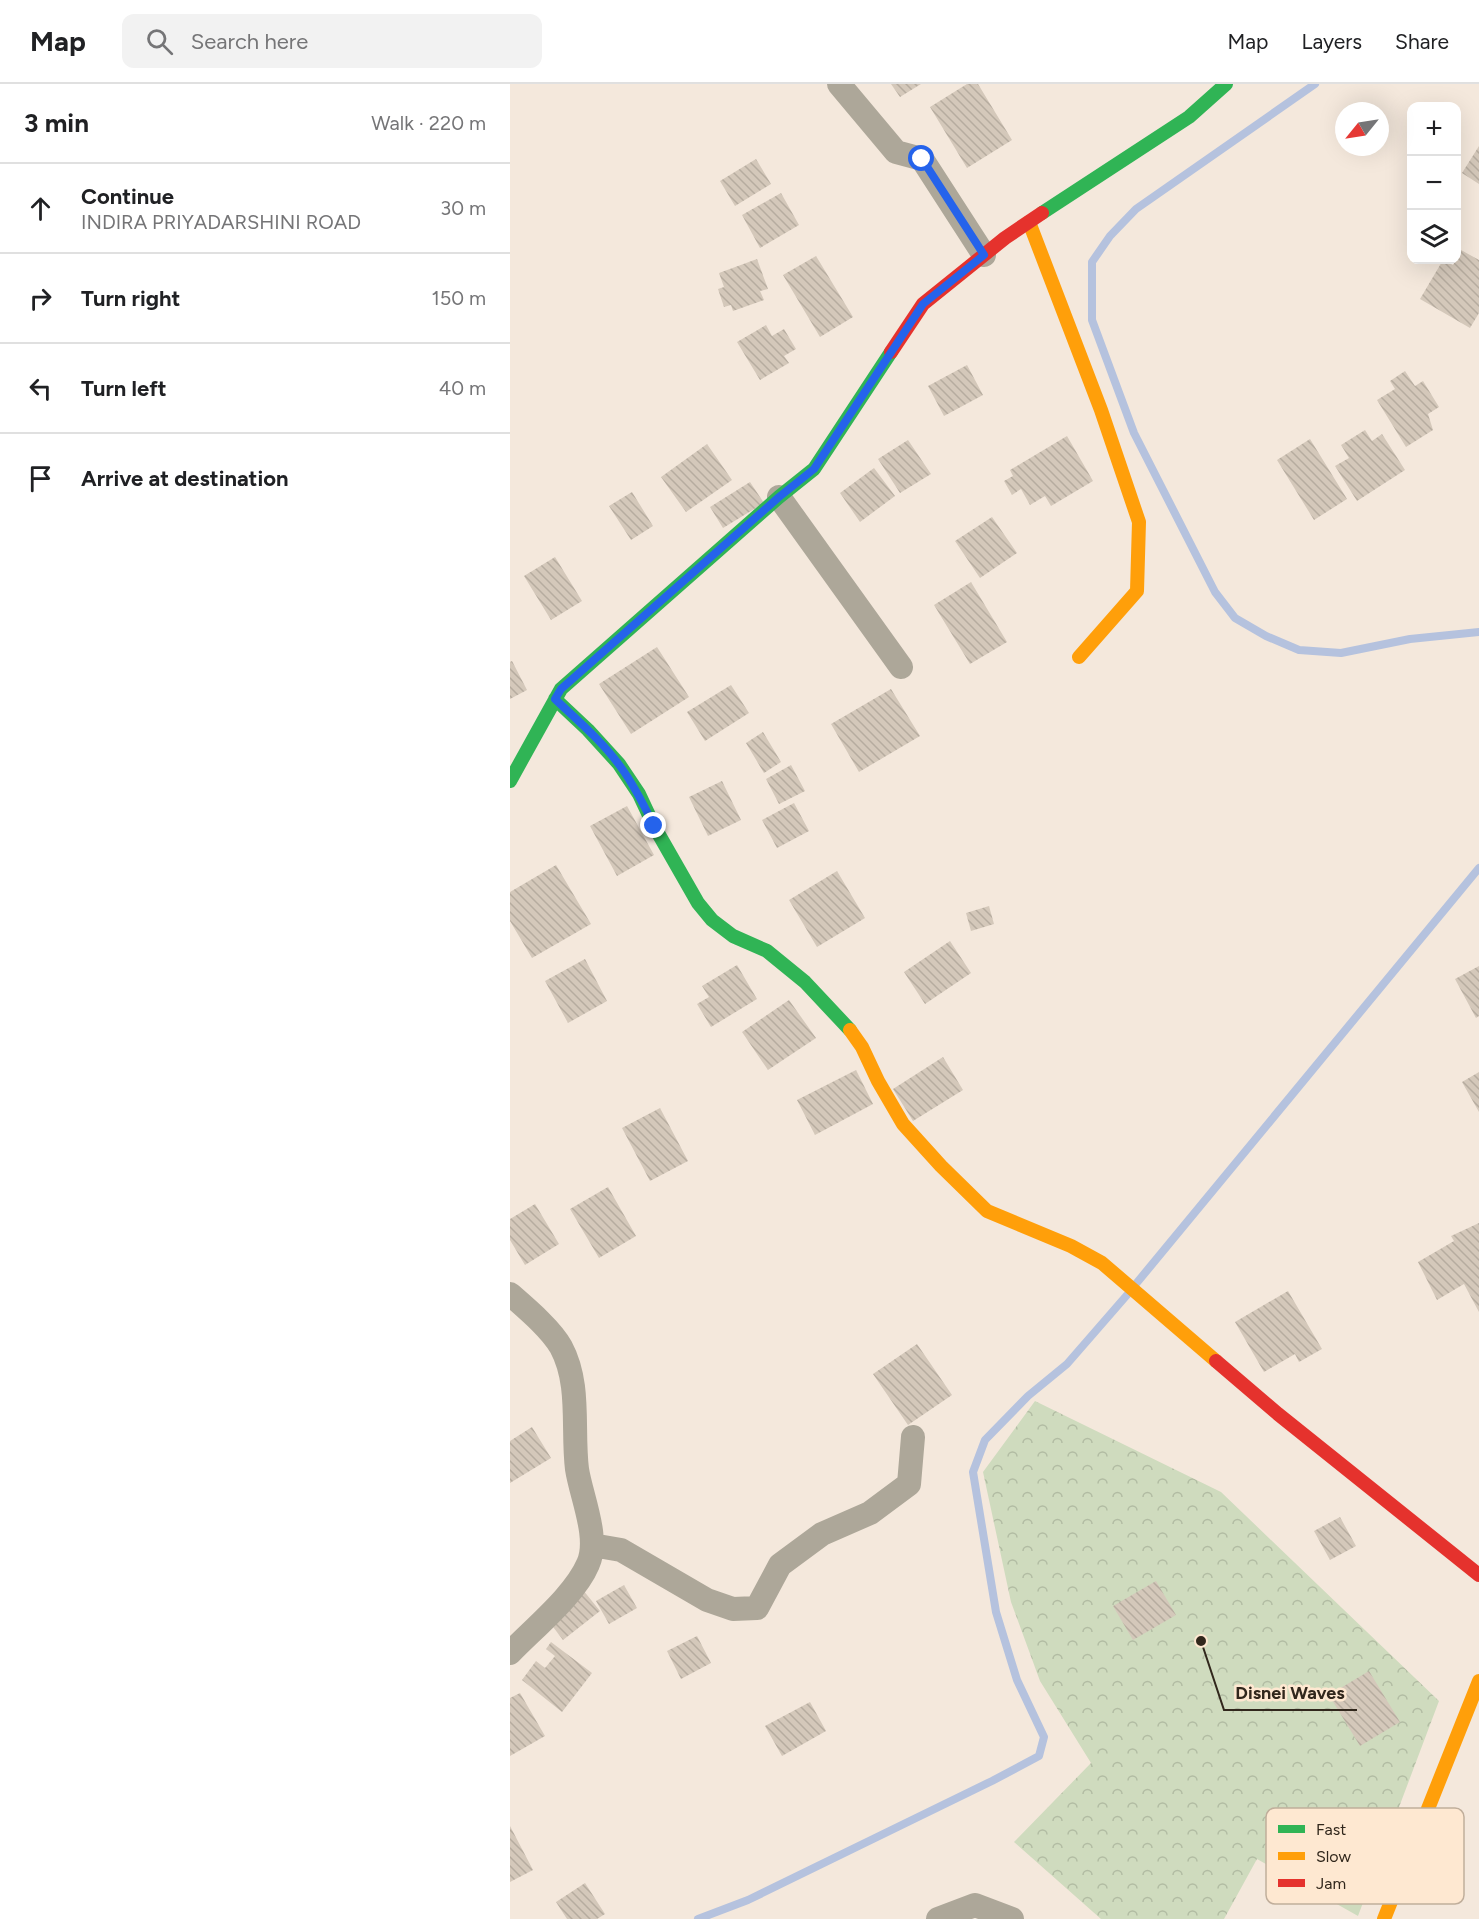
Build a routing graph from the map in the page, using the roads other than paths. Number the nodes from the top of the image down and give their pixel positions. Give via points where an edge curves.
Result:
1 (839, 84) edge
2 (1226, 84) edge
3 (1029, 222) junction
4 (984, 255) junction
5 (779, 497) junction
6 (1080, 657) dead end
7 (901, 667) dead end
8 (555, 699) junction
9 (511, 775) edge
10 (510, 1294) edge
11 (913, 1437) dead end
12 (592, 1545) junction
13 (1479, 1575) edge
14 (510, 1653) edge
15 (1479, 1681) edge
16 (1428, 1808) edge
17 (1390, 1904) edge
18 (938, 1919) edge
19 (1012, 1919) edge
20 (1384, 1919) edge

1 - 4 street via 896,152 922,159
2 - 3 street via 1190,117
3 - 4 street
3 - 6 street via 1139,522 1137,591
4 - 5 street via 923,304 814,469
5 - 7 street
5 - 8 street via 561,689
8 - 9 street
8 - 13 street via 619,764 711,920 733,936 767,951 844,1022 862,1047 903,1124 987,1211 1102,1263 1278,1414
10 - 12 street via 560,1345 568,1363 573,1386 577,1469
11 - 12 street via 909,1484 870,1513 822,1534 780,1565 757,1608 733,1609 707,1600 621,1550
12 - 14 street via 589,1563 572,1590
15 - 16 street
17 - 20 street
18 - 19 street via 975,1905

